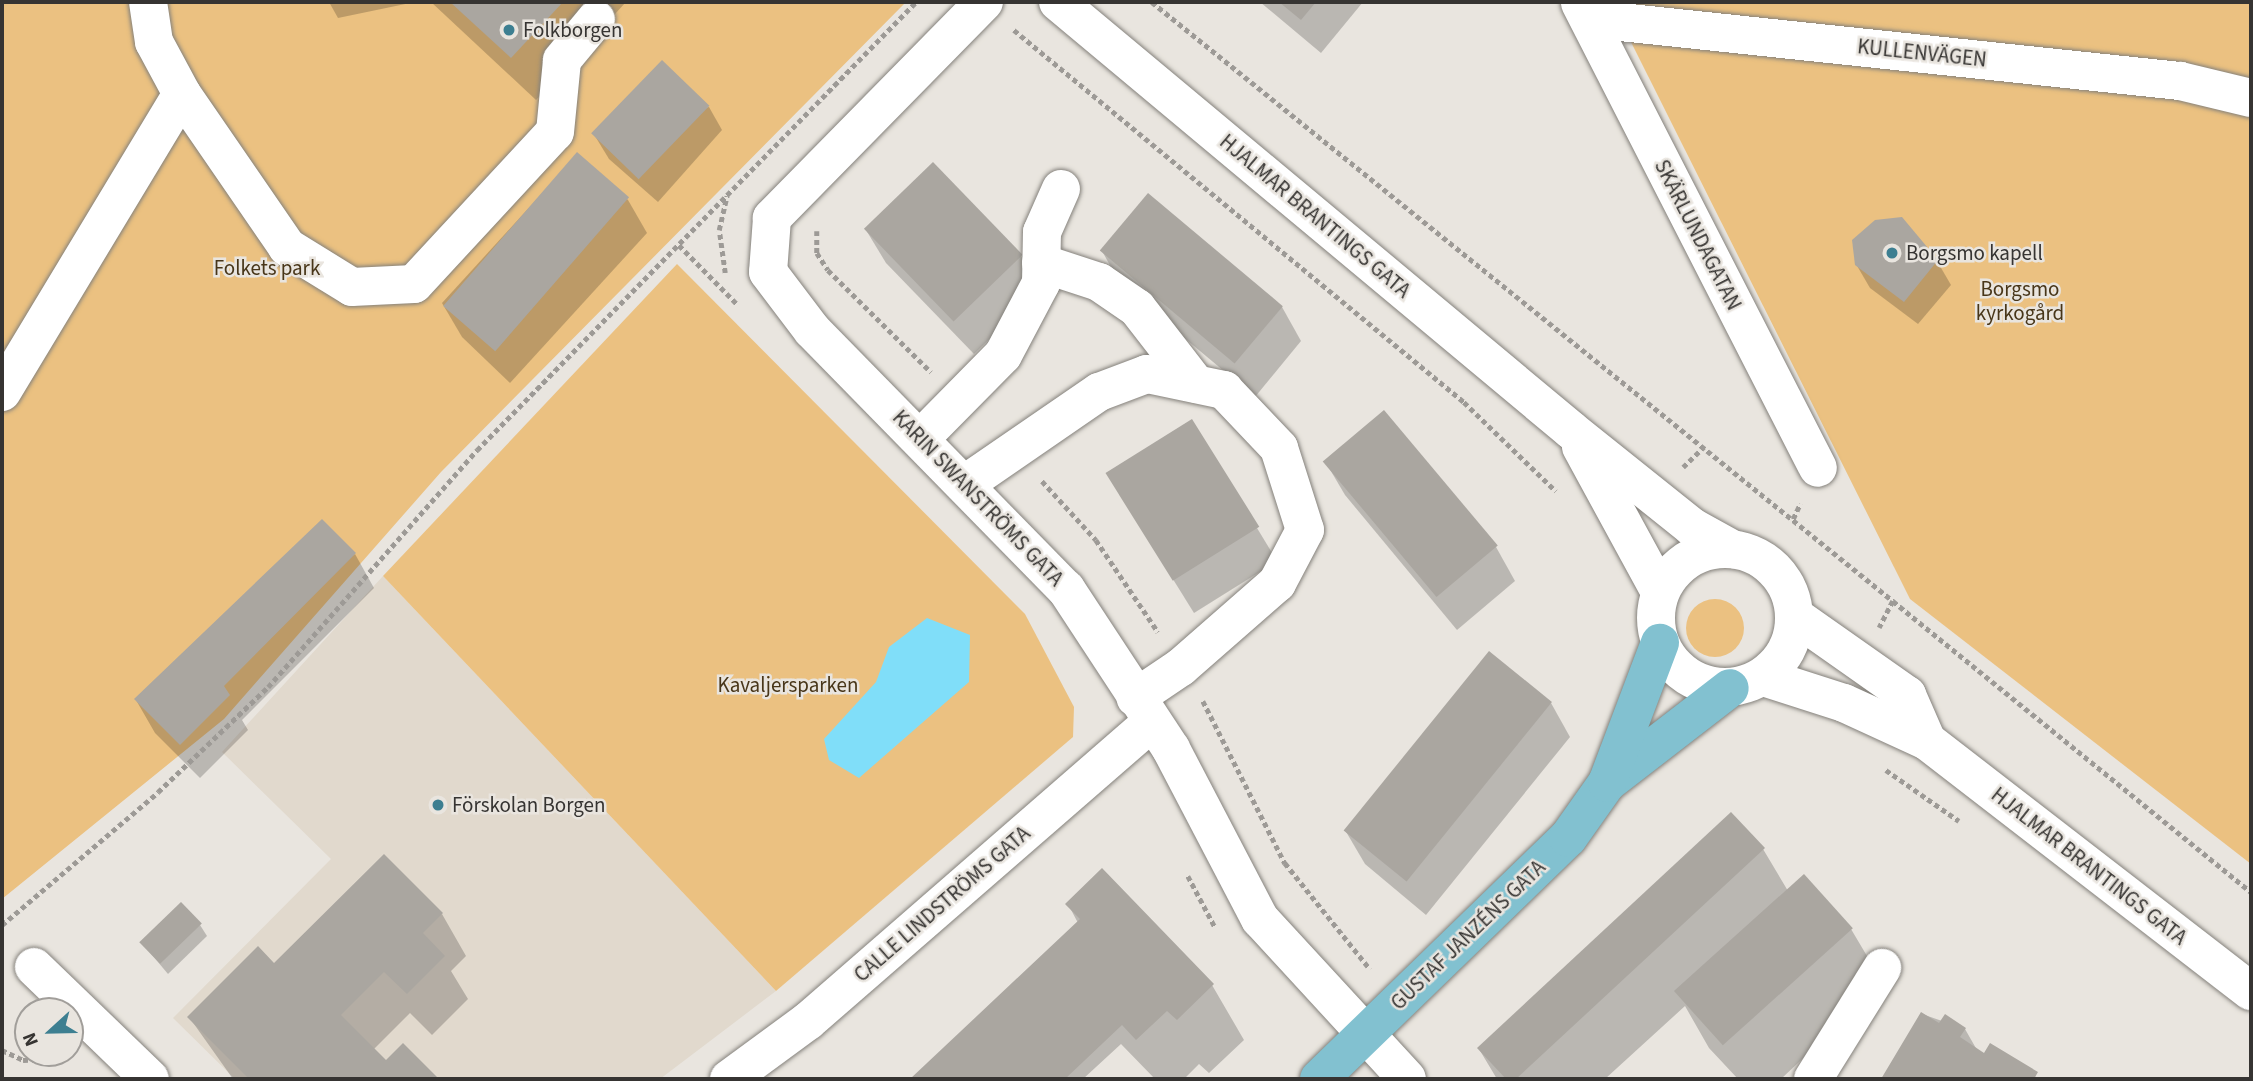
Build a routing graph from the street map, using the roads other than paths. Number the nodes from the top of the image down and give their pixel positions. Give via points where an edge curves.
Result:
1 (148, 2) edge
2 (1058, 2) edge
3 (983, 3) edge
4 (1585, 10) edge
5 (1681, 14) edge
6 (596, 19) dead end
7 (182, 94) junction
8 (2251, 98) edge
9 (1061, 189) dead end
10 (1041, 263) junction
11 (1196, 384) junction
12 (2, 392) edge
13 (1571, 430) junction
14 (922, 437) junction
15 (1818, 468) dead end
16 (968, 482) junction
17 (1732, 548) junction
18 (1660, 592) junction
19 (1796, 617) junction
20 (1660, 643) junction
21 (1746, 683) junction
22 (1143, 710) junction
23 (1927, 741) junction
24 (1607, 783) junction
25 (34, 967) dead end
26 (1882, 968) dead end
27 (2251, 991) edge
28 (1366, 1035) junction
29 (150, 1079) edge
30 (729, 1079) edge
31 (1319, 1079) edge
32 (1407, 1079) edge
33 (1813, 1079) edge

1 - 7 street via 155,42
2 - 13 street, HJALMAR BRANTINGS GATA
3 - 14 street, KARIN SWANSTRÖMS GATA via 792,193 772,218 765,246 768,272 785,298
4 - 5 street, KULLENVÄGEN
4 - 15 street, SKÄRLUNDAGATAN
5 - 8 street, KULLENVÄGEN via 2180,80
6 - 7 street via 562,60 555,132 414,284 352,287 287,247
7 - 12 street
9 - 10 street via 1042,232
10 - 11 street via 1099,282 1137,308
10 - 14 street via 1041,283 1003,355
11 - 16 street, CALLE LINDSTRÖMS GATA via 1147,374 1099,392
11 - 22 street, CALLE LINDSTRÖMS GATA via 1224,390 1279,448 1305,530 1277,583 1181,667
13 - 17 street, HJALMAR BRANTINGS GATA via 1692,527
13 - 18 street, HJALMAR BRANTINGS GATA
14 - 16 street, KARIN SWANSTRÖMS GATA
16 - 22 street, KARIN SWANSTRÖMS GATA via 1066,589
17 - 18 street via 1689,558
17 - 19 street, HJALMAR BRANTINGS GATA via 1777,571
18 - 20 street, HJALMAR BRANTINGS GATA
19 - 21 street via 1780,662
19 - 23 street, HJALMAR BRANTINGS GATA via 1908,695
20 - 21 street, HJALMAR BRANTINGS GATA via 1680,672
20 - 24 main road, GUSTAF JANZÉNS GATA
21 - 23 street, HJALMAR BRANTINGS GATA via 1844,703
21 - 24 main road, GUSTAF JANZÉNS GATA
22 - 28 street, KARIN SWANSTRÖMS GATA via 1194,788 1260,919
22 - 30 street, CALLE LINDSTRÖMS GATA via 808,1021
23 - 27 street, HJALMAR BRANTINGS GATA
24 - 28 main road, GUSTAF JANZÉNS GATA via 1568,838
25 - 29 street
26 - 33 street
28 - 31 main road, GUSTAF JANZÉNS GATA
28 - 32 street, KARIN SWANSTRÖMS GATA

